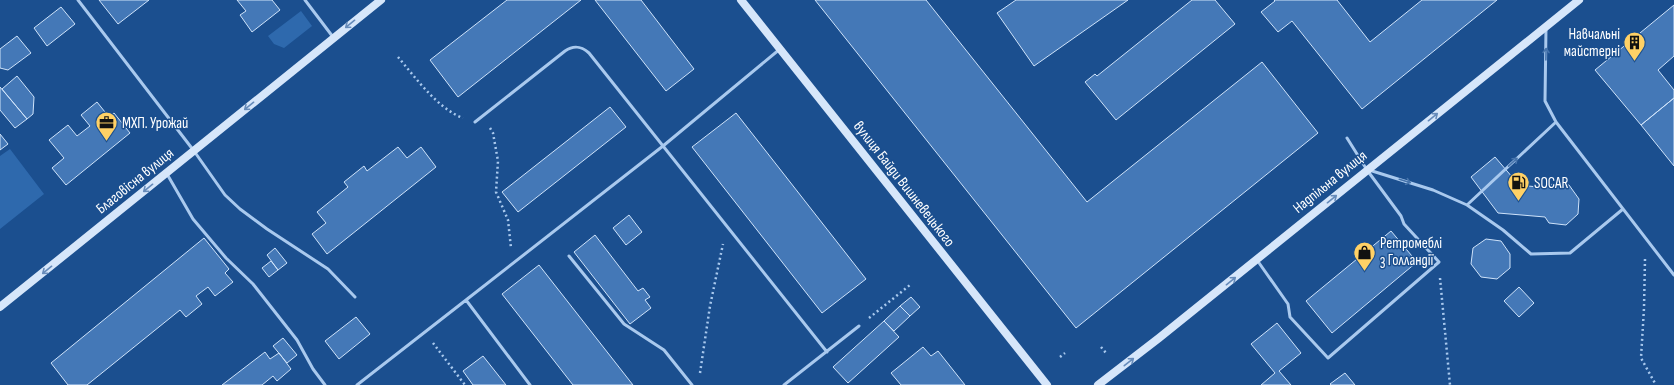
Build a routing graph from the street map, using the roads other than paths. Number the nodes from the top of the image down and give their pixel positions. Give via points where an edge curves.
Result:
1 (78, 0) edge
2 (305, 0) edge
3 (381, 0) edge
4 (741, 0) edge
5 (1579, 0) edge
6 (1546, 27) junction
7 (333, 38) junction
8 (780, 49) junction
9 (475, 122) road end
10 (1556, 122) junction
11 (1347, 138) dead end
12 (663, 146) junction
13 (194, 151) junction
14 (1367, 170) junction
15 (167, 174) junction
16 (1467, 205) junction
17 (1623, 209) junction
18 (569, 256) dead end
19 (1257, 260) junction
20 (1674, 275) edge
21 (355, 297) dead end
22 (466, 300) junction
23 (0, 307) edge
24 (859, 326) road end
25 (827, 352) junction
26 (325, 385) edge
27 (357, 385) edge
28 (530, 385) edge
29 (692, 385) edge
30 (784, 385) edge
31 (1047, 385) edge
32 (1098, 385) edge

1 - 13 lane
2 - 7 lane
3 -> 7 main road, Благовісна вулиця
4 - 8 main road, вулиця Байди Вишневецького
5 - 6 main road, Надпільна вулиця
10 -> 6 lane via 1545,101
14 -> 6 main road, Надпільна вулиця
7 -> 13 main road, Благовісна вулиця
8 - 12 lane
8 - 31 main road, вулиця Байди Вишневецького
9 - 12 lane via 565,51 571,47 578,47 589,53
16 -> 10 lane
10 - 17 lane
11 - 14 lane
12 - 22 lane
12 - 25 lane
13 - 15 main road, Благовісна вулиця
13 - 21 lane via 240,209 328,269
14 -> 16 lane via 1433,190
19 -> 14 main road, Надпільна вулиця
14 - 19 lane via 1401,216 1404,224 1439,262 1328,358 1290,317 1288,304
15 -> 23 main road, Благовісна вулиця
15 - 26 lane via 193,219 226,258 253,284 297,340
16 - 17 lane via 1503,230 1531,254 1570,252
17 - 20 lane
18 - 29 lane via 624,324 664,350
32 -> 19 main road, Надпільна вулиця
22 - 27 lane
22 - 28 lane
24 - 25 lane
25 - 30 lane

